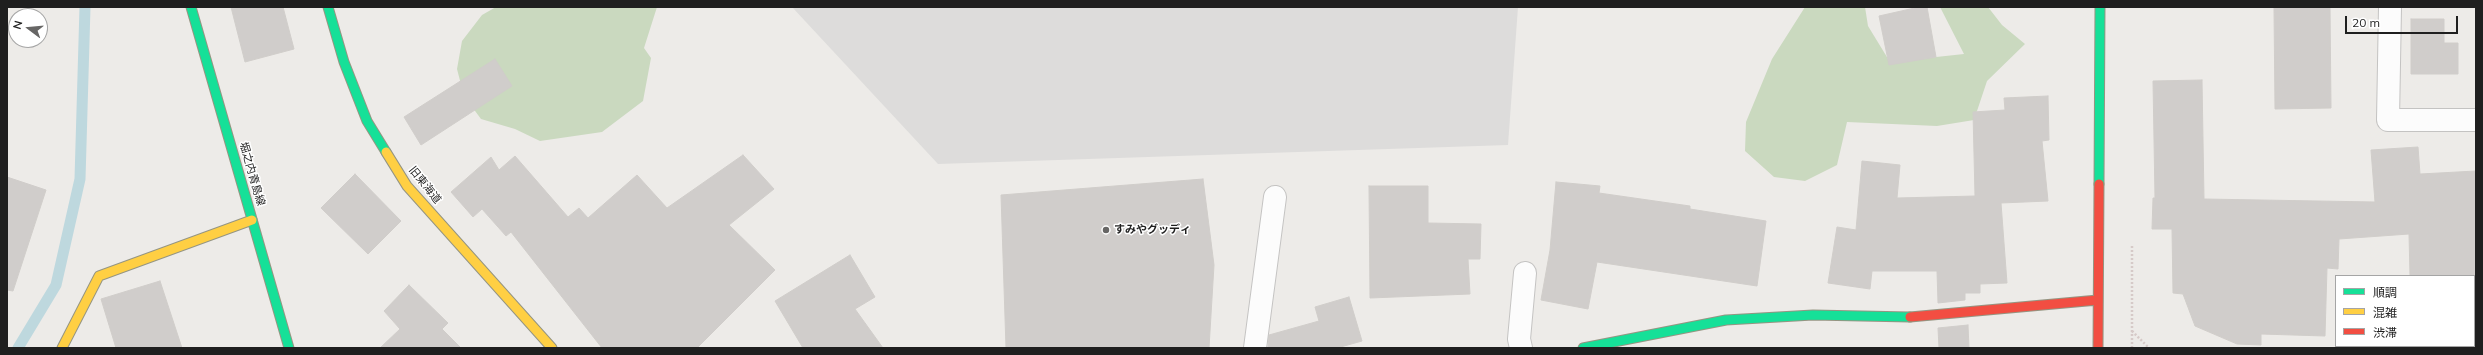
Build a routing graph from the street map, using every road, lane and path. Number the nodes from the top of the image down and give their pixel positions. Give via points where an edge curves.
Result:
1 (191, 7) edge
2 (328, 7) edge
3 (2100, 7) edge
4 (2390, 7) edge
5 (2476, 120) edge
6 (1275, 197) dead end
7 (252, 220) junction
8 (1525, 273) dead end
9 (2098, 300) junction
10 (2132, 331) dead end
11 (62, 348) edge
12 (288, 348) edge
13 (552, 348) edge
14 (1255, 348) edge
15 (1521, 348) edge
16 (1583, 348) edge
17 (2098, 348) edge
18 (2149, 348) edge

1 - 7 street, 堀之内青島線
2 - 13 street, 旧東海道 via 344,62 367,121 408,186
3 - 9 street
4 - 5 street via 2388,120
6 - 14 street
7 - 11 street via 100,276
7 - 12 street, 堀之内青島線
8 - 15 street via 1519,339
9 - 16 street via 1924,317 1813,315 1726,320
9 - 17 street
10 - 18 path

